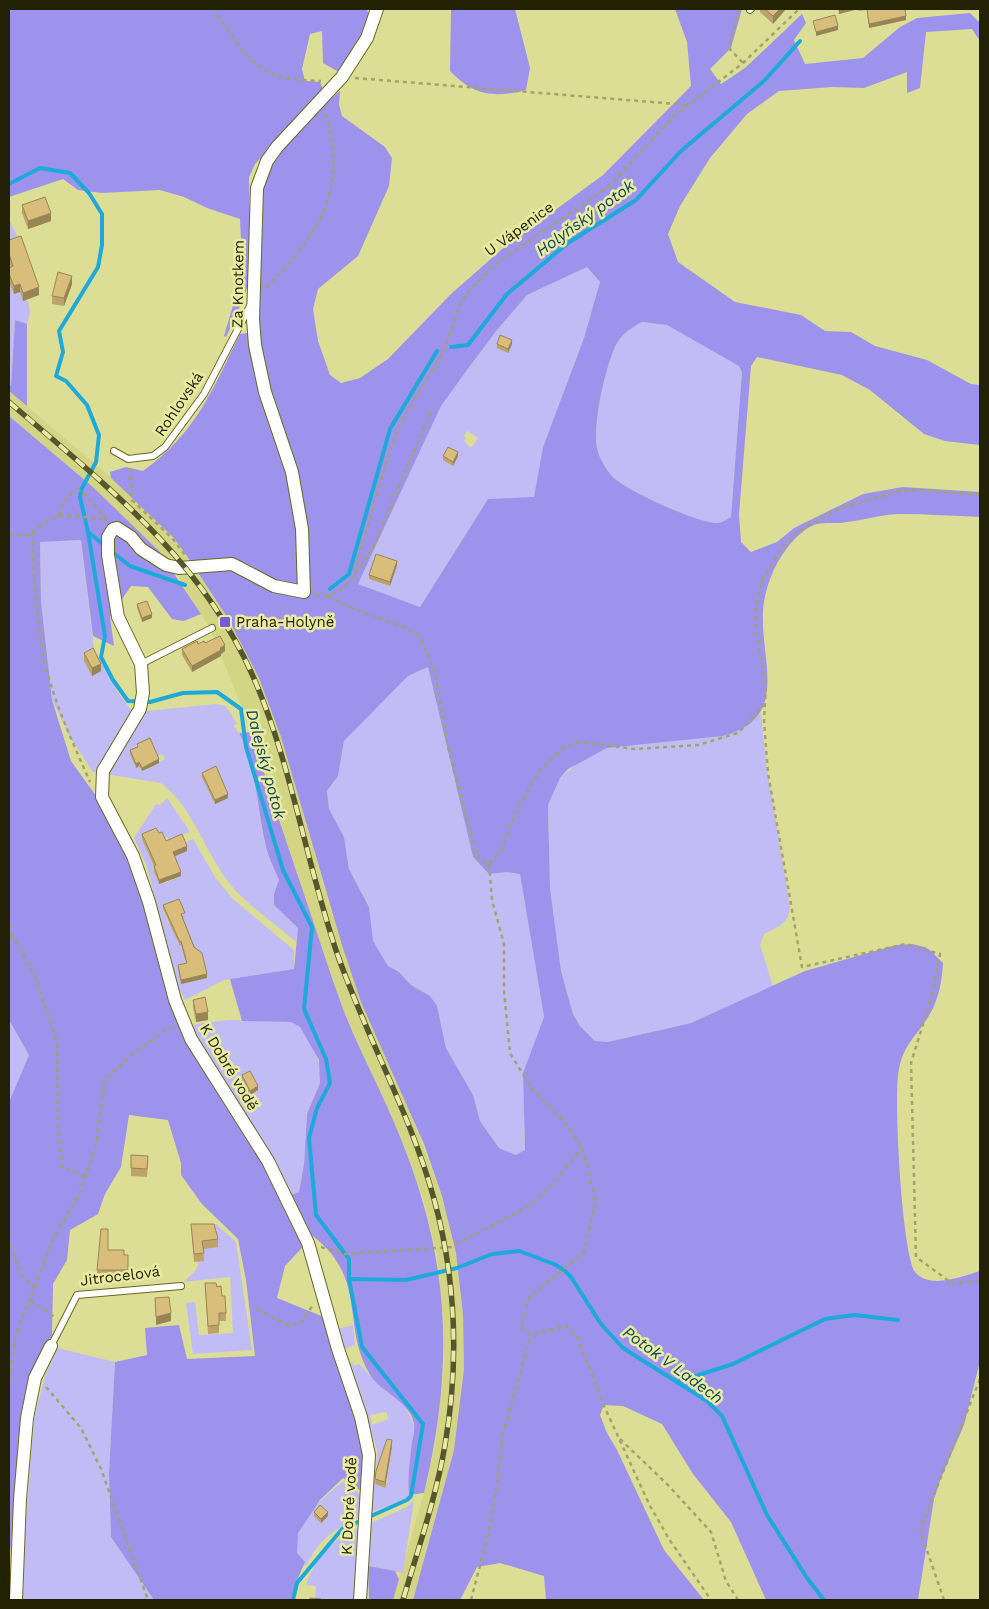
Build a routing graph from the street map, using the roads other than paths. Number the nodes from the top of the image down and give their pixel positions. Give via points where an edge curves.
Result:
1 (377, 9) edge
2 (253, 300) junction
3 (114, 451) dead end
4 (212, 628) dead end
5 (141, 664) junction
6 (181, 1286) dead end
7 (50, 1346) joint
8 (16, 1600) edge
9 (360, 1600) edge

1 - 2 street, Za Knotkem via 368,38 342,77 267,162 257,188
2 - 3 lane, Rohlovská via 204,394 165,447 153,456 128,459
2 - 5 street, Za Knotkem via 255,346 292,472 302,529 304,592 274,586 232,564 166,565 141,549 123,530 109,525 107,549 118,618
4 - 5 lane
5 - 9 street, K Dobré vodě via 143,693 140,709 104,771 102,797 133,856 175,1000 192,1039 268,1161 308,1243 361,1417 369,1455
6 - 7 lane, Jitrocelová via 77,1295
7 - 8 street, Jitrocelová via 35,1378 27,1418

